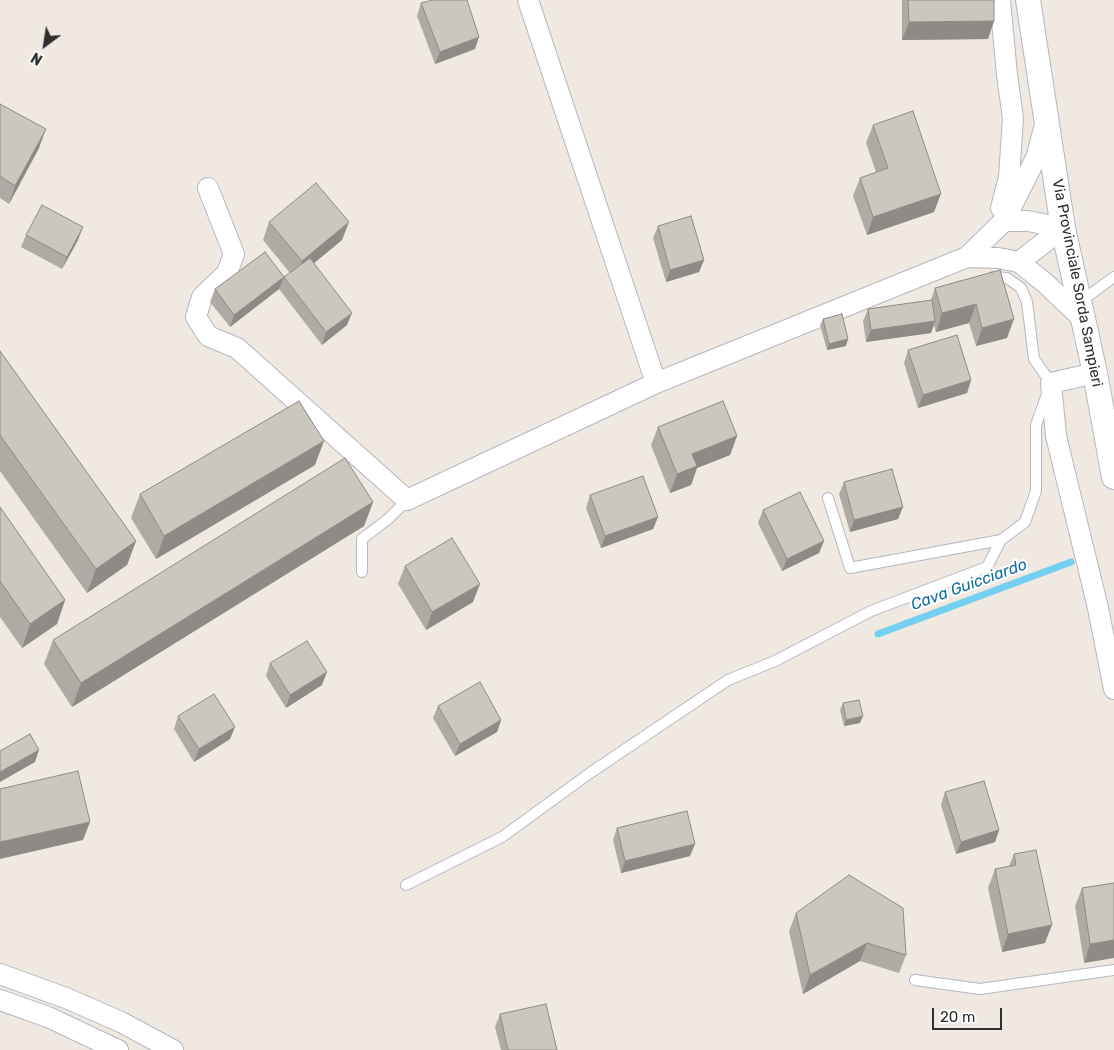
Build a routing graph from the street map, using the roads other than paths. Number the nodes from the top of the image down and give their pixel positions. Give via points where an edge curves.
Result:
1 (528, 0) edge
2 (1000, 0) edge
3 (1028, 0) edge
4 (1047, 117) junction
5 (208, 188) dead end
6 (1004, 221) junction
7 (1063, 228) junction
8 (989, 236) junction
9 (967, 257) junction
10 (1019, 262) junction
11 (993, 277) edge
12 (1114, 277) edge
13 (1081, 310) junction
14 (1095, 373) junction
15 (656, 383) junction
16 (1051, 383) junction
17 (1113, 468) edge
18 (828, 498) dead end
19 (407, 500) junction
20 (1001, 540) junction
21 (362, 572) dead end
22 (1114, 689) edge
23 (406, 885) dead end
24 (1114, 970) edge
25 (0, 974) edge
26 (916, 980) dead end
27 (40, 988) junction
28 (0, 1000) edge
29 (32, 1011) junction
30 (118, 1050) edge
31 (173, 1050) edge

1 - 15 street
2 - 8 street via 1013,118 1012,143 1003,203
3 - 4 street, Via Provinciale Sorda Sampieri
4 - 6 street via 1036,158
4 - 7 street, Via Provinciale Sorda Sampieri
5 - 19 street via 234,254 227,273 202,297 196,317 208,336 237,348
6 - 7 street via 1028,221
6 - 8 street
7 - 10 street
7 - 13 street, Via Provinciale Sorda Sampieri
8 - 9 street
9 - 10 street
9 - 15 street
10 - 13 street
11 - 16 lane via 1007,278 1021,288 1028,302 1034,359
12 - 13 lane
13 - 14 street, Via Provinciale Sorda Sampieri
14 - 16 street
14 - 17 street, Via Provinciale Sorda Sampieri
15 - 19 street
16 - 20 lane via 1036,425 1036,491 1025,522
16 - 22 street via 1056,436 1098,608
18 - 20 lane via 850,568
19 - 21 lane via 362,539
20 - 23 lane via 987,567 871,611 774,661 728,680 502,837
24 - 26 lane via 980,989
25 - 27 street
27 - 29 street
27 - 31 street via 121,1022
28 - 29 street
29 - 30 street

